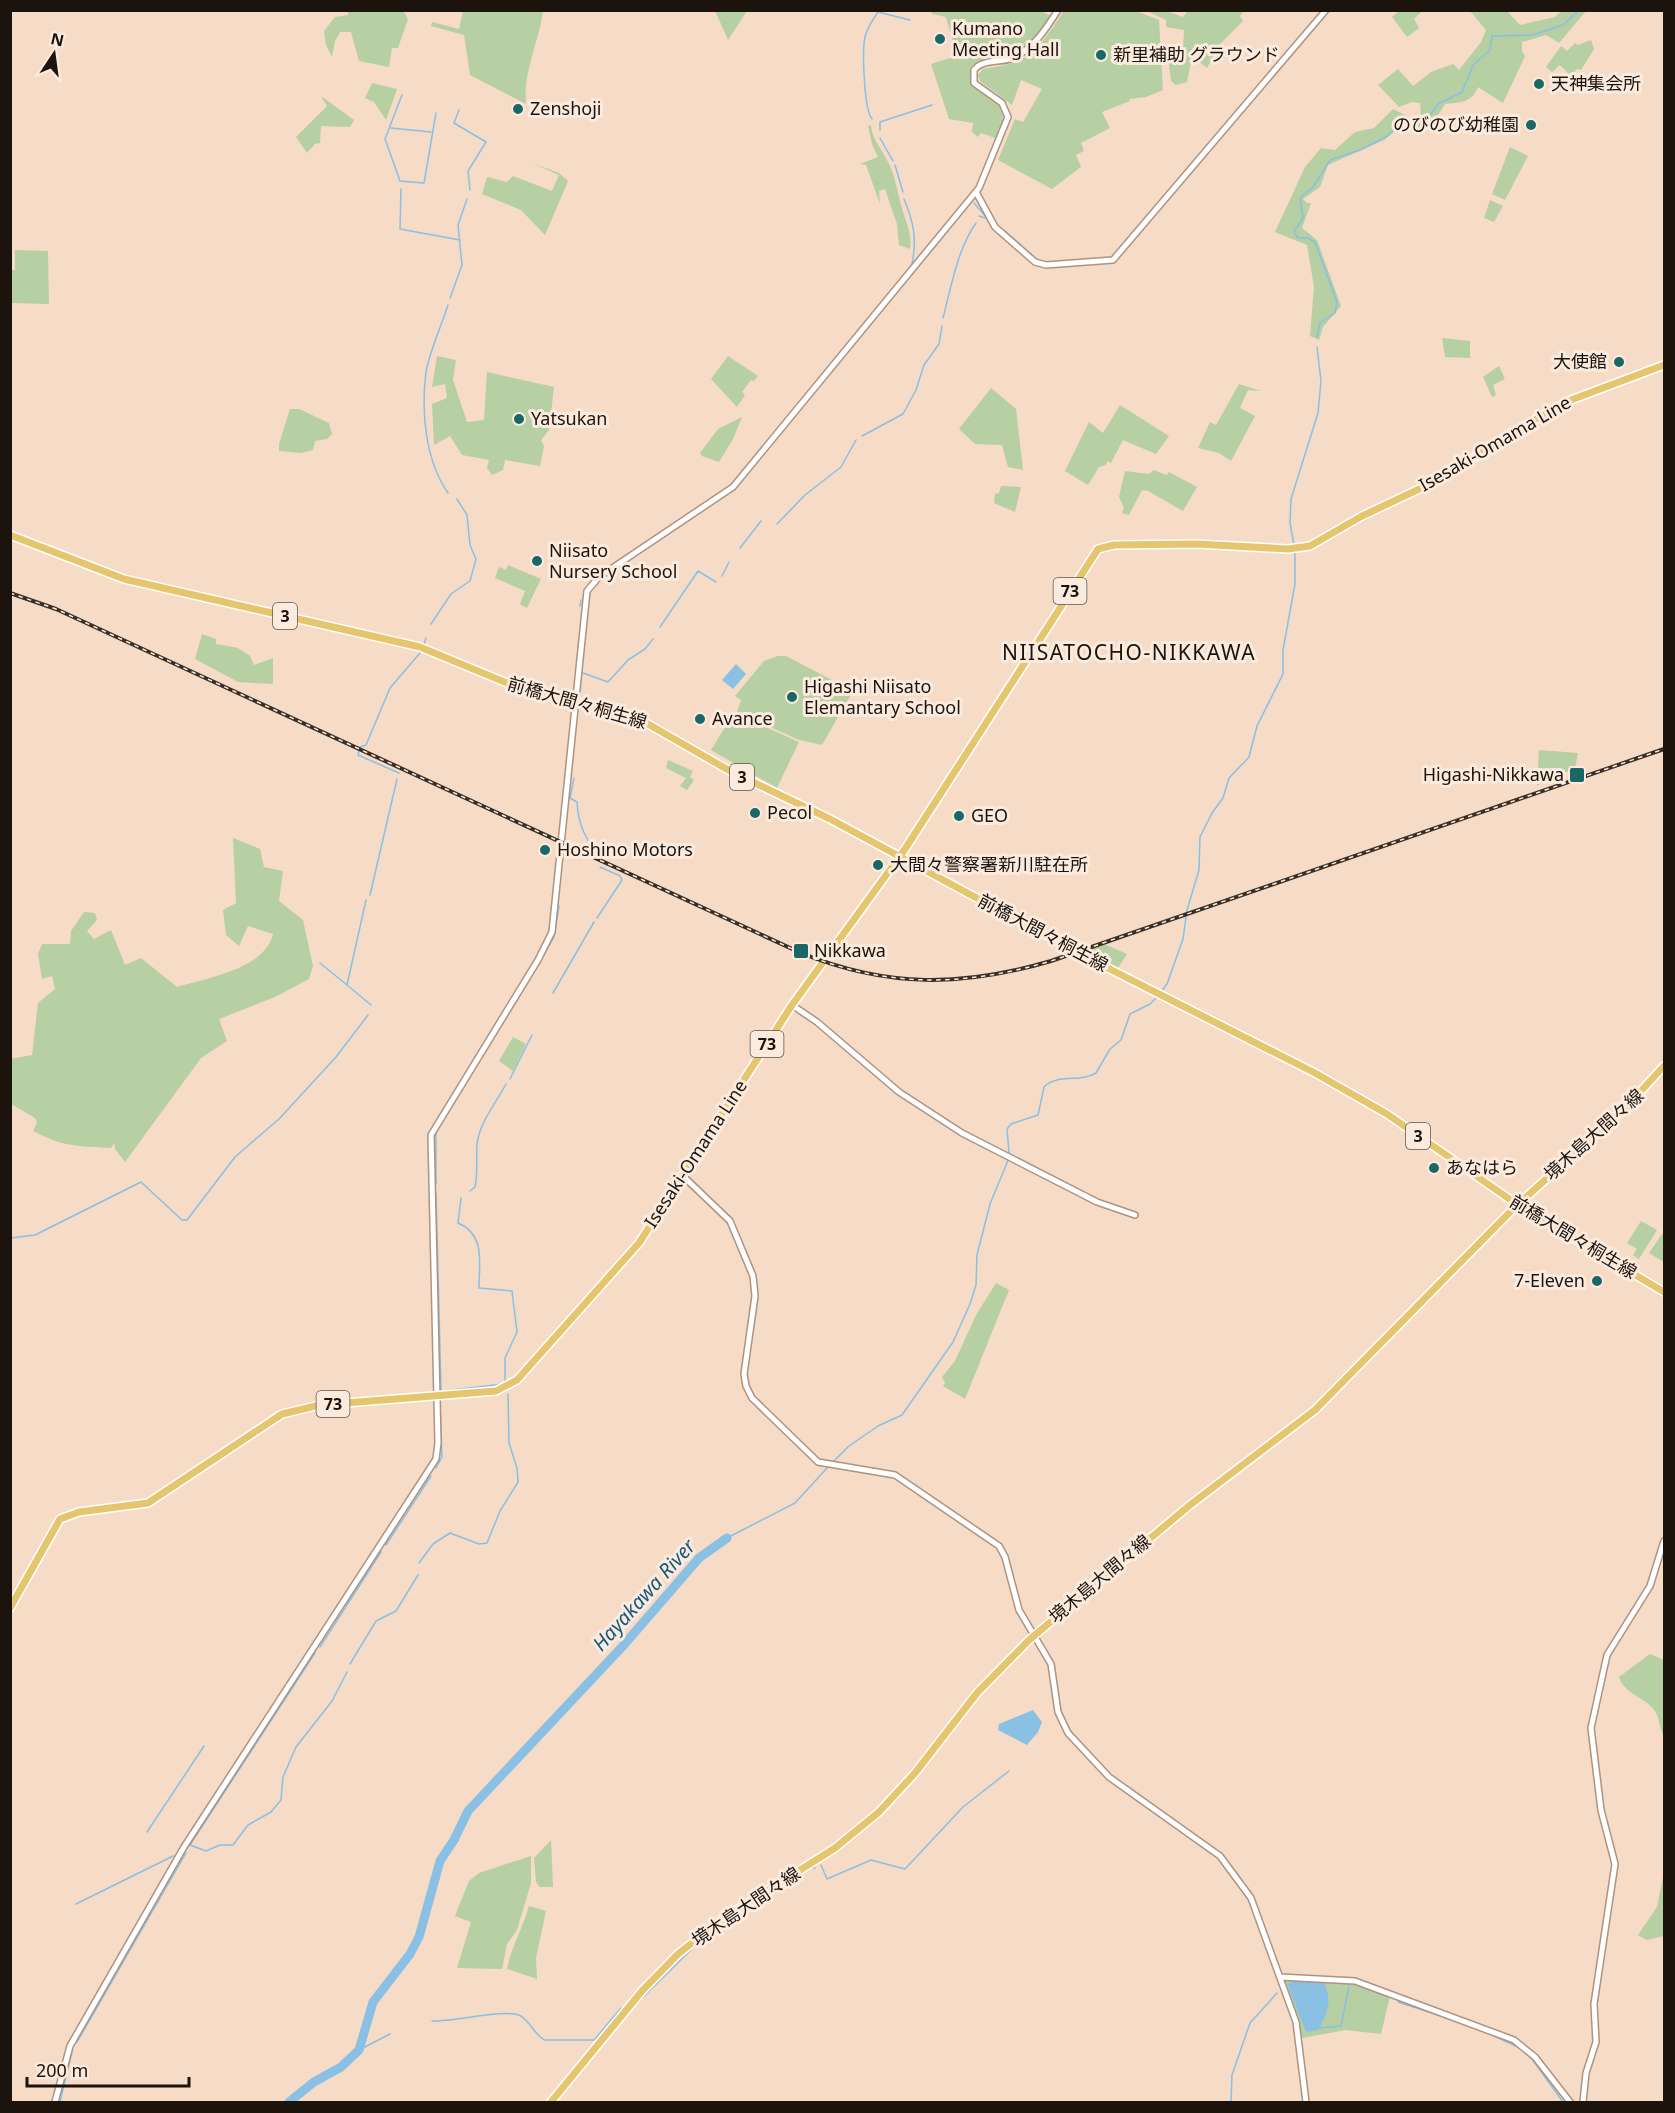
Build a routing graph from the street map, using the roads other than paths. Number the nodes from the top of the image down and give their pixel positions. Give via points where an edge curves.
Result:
1 (1058, 10) edge
2 (1326, 10) edge
3 (976, 192) junction
4 (1665, 365) edge
5 (10, 535) edge
6 (573, 702) junction
7 (900, 857) junction
8 (792, 1005) junction
9 (1665, 1066) edge
10 (683, 1176) junction
11 (1518, 1204) junction
12 (1134, 1215) dead end
13 (1665, 1292) edge
14 (436, 1396) junction
15 (1665, 1541) edge
16 (10, 1608) edge
17 (1034, 1636) junction
18 (1280, 1977) junction
19 (55, 2103) edge
20 (550, 2103) edge
21 (1306, 2103) edge
22 (1570, 2103) edge
23 (1583, 2103) edge

1 - 3 street via 1023,53 1008,60 980,64 973,72 974,83 1002,103 1008,117
2 - 3 street via 1113,260 1039,264 995,227
3 - 6 street via 733,487 591,584 584,602
4 - 7 main road, Isesaki-Omama Line / 73 via 1571,400 1449,475 1298,549 1197,544 1114,545 1095,551
5 - 6 main road, 前橋大間々桐生線 / 3 via 124,579 420,647 514,687
6 - 7 main road, 前橋大間々桐生線 / 3 via 646,721 730,771
6 - 14 street via 550,938 431,1135
7 - 8 main road, Isesaki-Omama Line / 73
7 - 11 main road, 前橋大間々桐生線 / 3 via 1315,1072 1376,1108
8 - 10 main road, Isesaki-Omama Line / 73
8 - 12 street via 909,1099 1002,1155 1097,1202
9 - 11 main road, 境木島大間々線 via 1628,1105
10 - 14 main road, Isesaki-Omama Line / 73 via 636,1247 517,1380 499,1391
10 - 17 street via 729,1221 753,1276 755,1296 744,1374 749,1392 781,1429 824,1464 884,1471 900,1477 999,1546 1019,1610
11 - 13 main road, 前橋大間々桐生線 / 3
11 - 17 main road, 境木島大間々線 via 1315,1410 1190,1505
14 - 16 main road, Isesaki-Omama Line / 73 via 295,1409 269,1422 148,1503 68,1515 54,1527
14 - 19 street via 438,1443 434,1464 184,1847 70,2046
15 - 23 street via 1650,1586 1607,1655 1591,1728 1601,1810 1615,1864 1594,2004 1596,2042 1586,2073
17 - 18 street via 1053,1669 1058,1712 1068,1732 1109,1777 1220,1856 1251,1898
17 - 20 main road, 境木島大間々線 via 977,1693 879,1812 835,1848 724,1918 678,1954 642,1991
18 - 21 street via 1299,2037
18 - 22 street via 1355,1981 1514,2040 1535,2057

